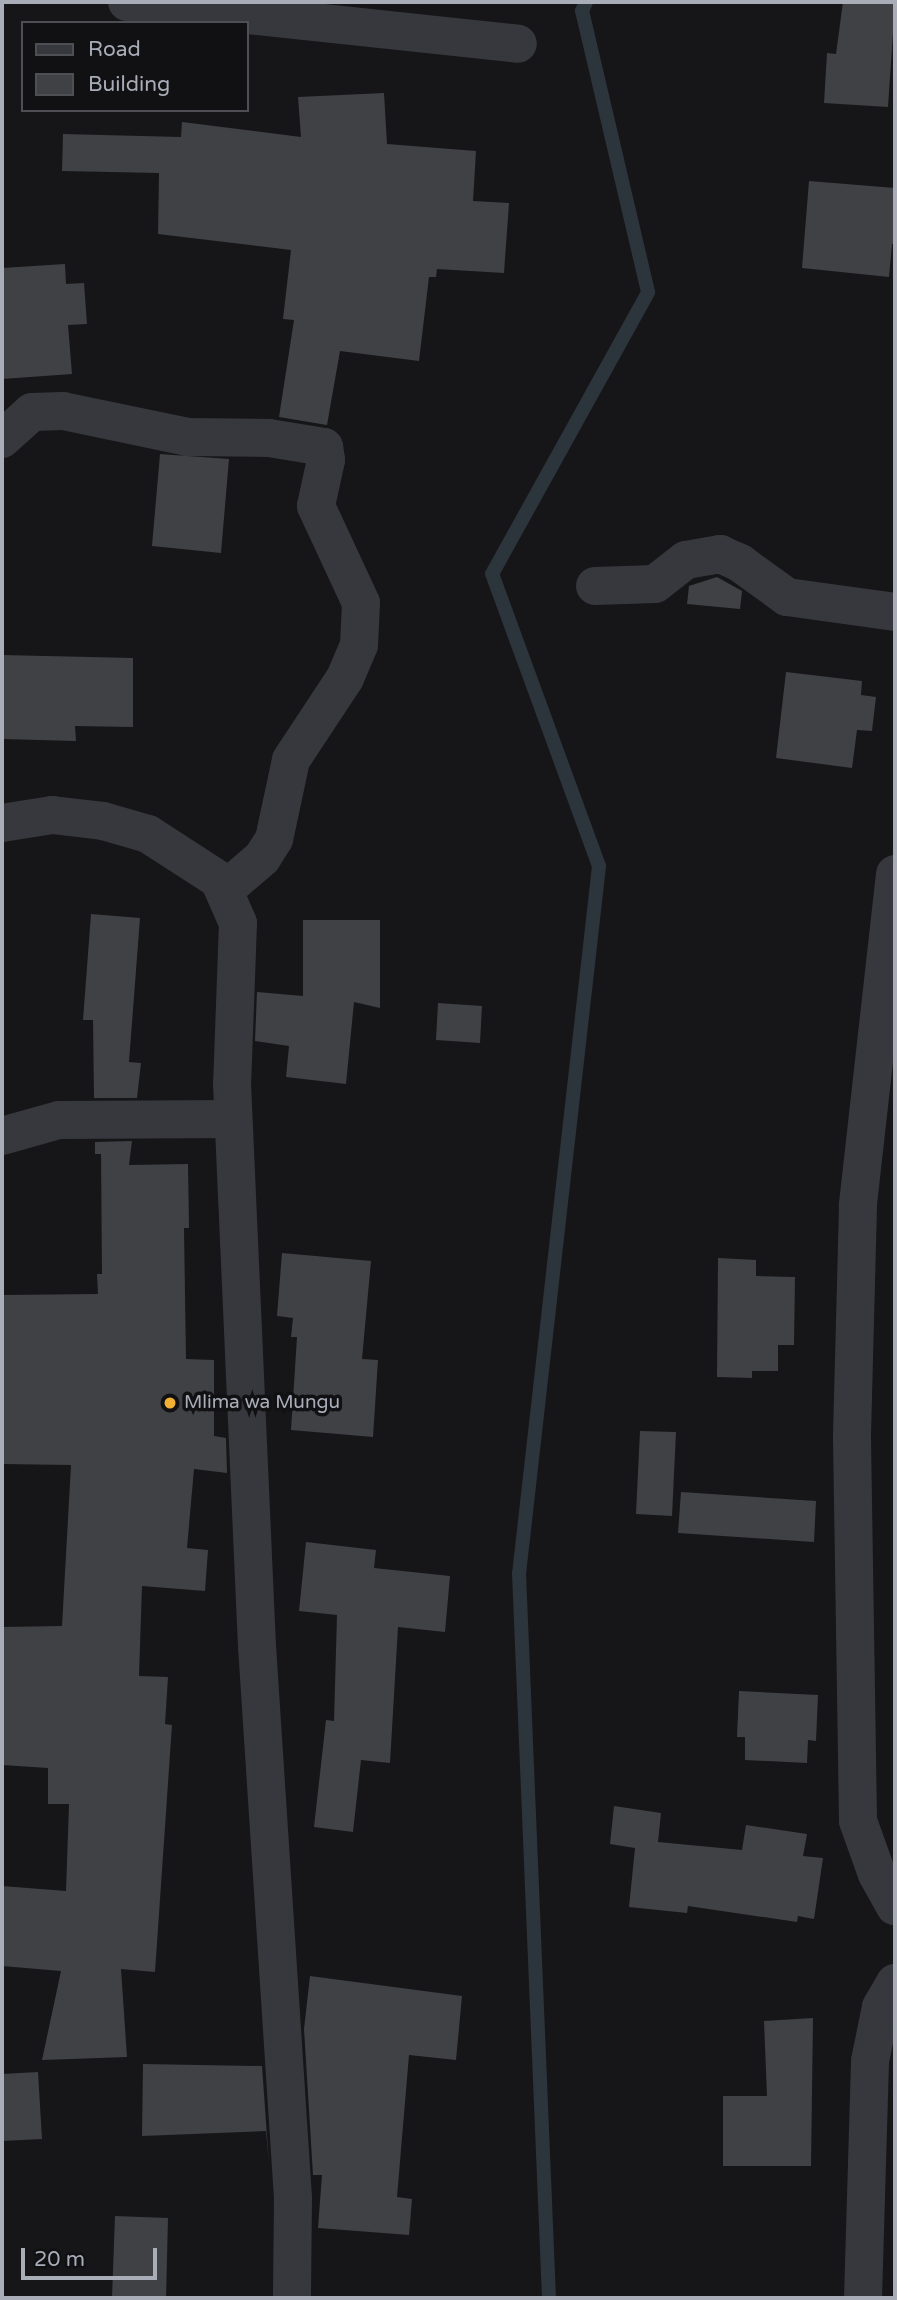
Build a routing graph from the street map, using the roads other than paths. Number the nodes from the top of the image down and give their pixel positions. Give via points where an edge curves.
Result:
1 (127, 2) edge
2 (300, 12) edge
3 (518, 44) dead end
4 (2, 439) edge
5 (595, 586) dead end
6 (895, 612) edge
7 (2, 823) edge
8 (895, 874) edge
9 (226, 889) junction
10 (233, 1119) junction
11 (2, 1136) edge
12 (895, 1906) edge
13 (895, 1983) edge
14 (292, 2298) edge
15 (863, 2298) edge

1 - 2 street
2 - 3 street
4 - 9 street via 32,412 63,411 187,437 269,438 324,447 326,460 316,506 361,603 359,645 345,678 290,760 274,839 262,858
5 - 6 street via 655,584 686,560 719,554 740,563 787,597
7 - 9 street via 52,815 148,834 198,864
8 - 12 street via 858,1206 852,1438 858,1821 877,1874
9 - 10 street via 238,923 239,946
10 - 11 street via 59,1120
10 - 14 street via 257,1646 293,2199
13 - 15 street via 881,2007 870,2061

